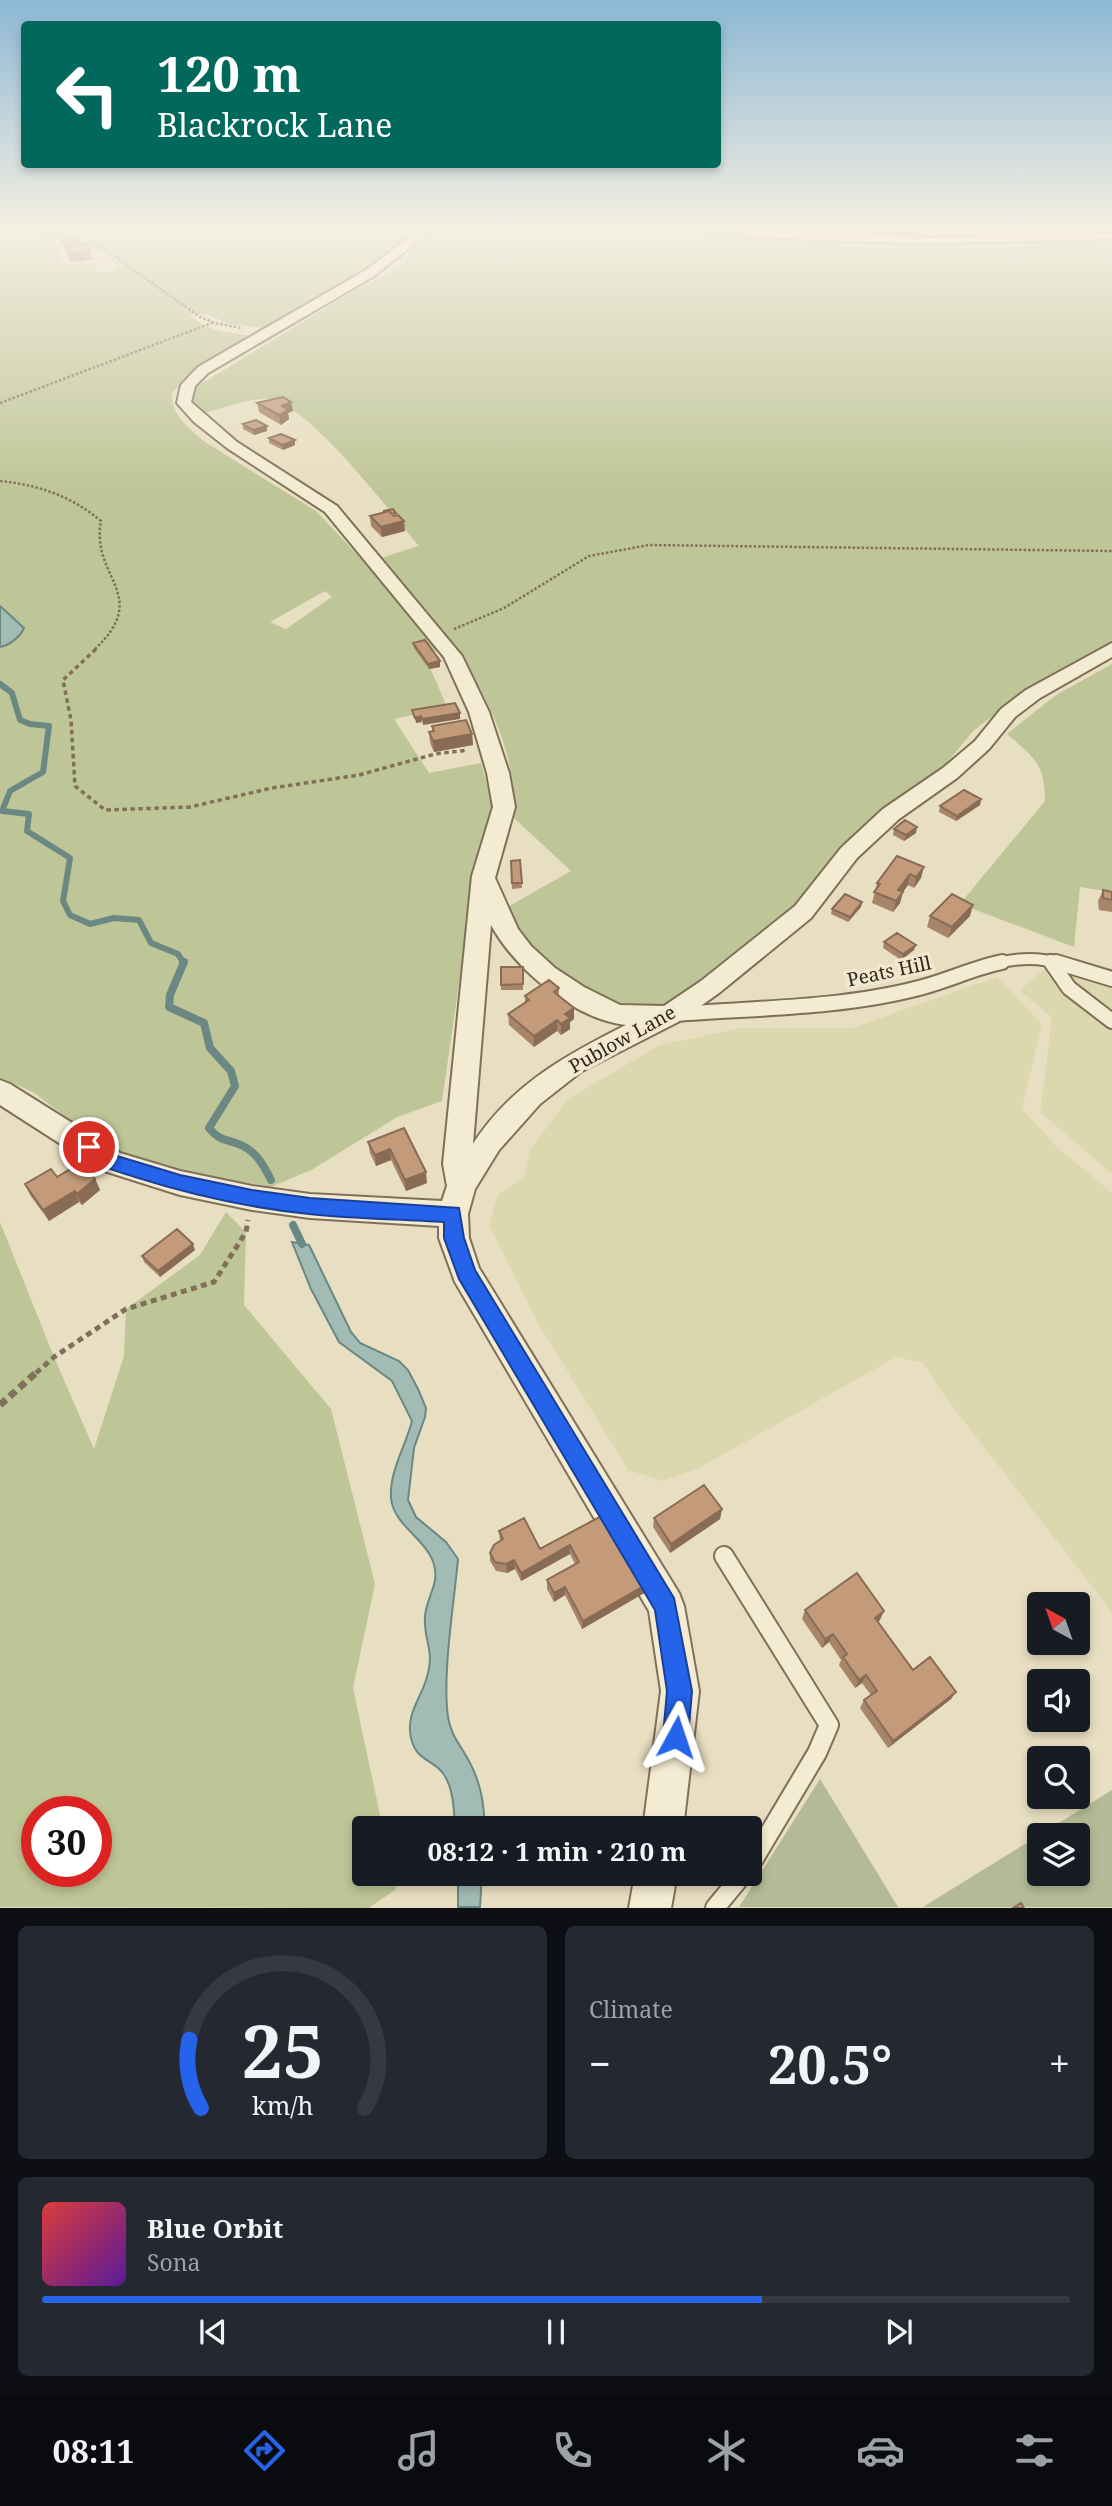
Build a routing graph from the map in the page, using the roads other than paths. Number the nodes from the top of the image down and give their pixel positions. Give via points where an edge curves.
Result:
1 (297, 316) edge
2 (1112, 649) edge
3 (484, 876) junction
4 (1050, 960) junction
5 (1112, 979) edge
6 (669, 1015) junction
7 (1112, 1021) edge
8 (0, 1091) edge
9 (461, 1186) junction
10 (453, 1214) junction
11 (724, 1556) dead end
12 (665, 1816) edge
13 (762, 1845) edge
14 (654, 1886) edge
15 (733, 1886) edge
16 (650, 1908) edge
17 (715, 1908) edge

1 - 3 street via 204,370 188,385 184,403 232,445 331,509 453,656 479,712 504,807
2 - 6 street, Publow Lane via 1008,713 982,745 891,814 849,853 803,912
3 - 6 street via 496,912 516,945 547,974 618,1014
3 - 9 street via 457,1164
4 - 5 lane, Peats Hill
4 - 6 lane, Peats Hill via 1014,959 920,988 854,1000
4 - 7 lane via 1069,990
6 - 9 street, Publow Lane via 573,1063 530,1096 489,1142
8 - 10 street via 111,1161 180,1183 310,1206
9 - 10 street, Publow Lane
10 - 12 street, Publow Lane via 454,1238 466,1273 666,1606 680,1691
11 - 13 lane via 829,1725
14 - 16 street
15 - 17 lane

